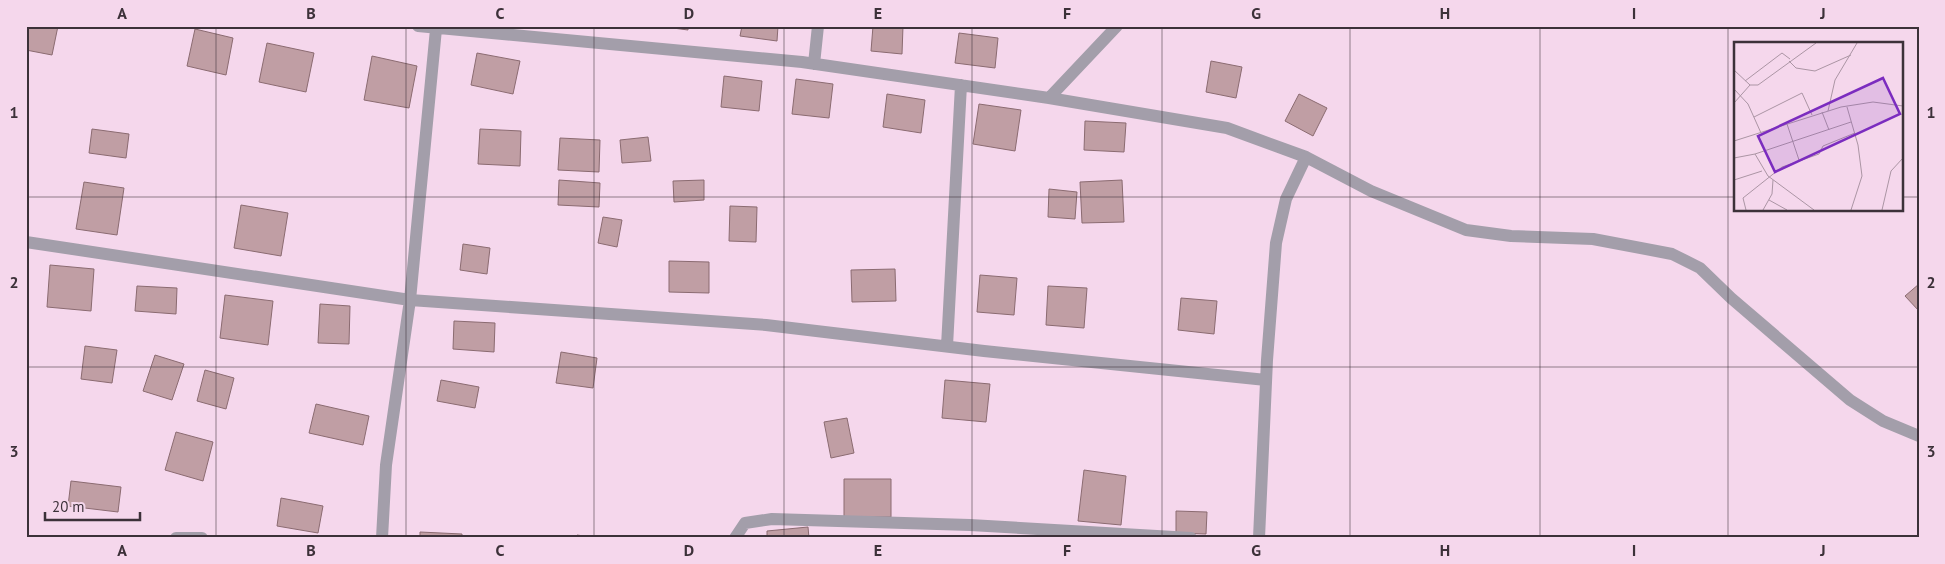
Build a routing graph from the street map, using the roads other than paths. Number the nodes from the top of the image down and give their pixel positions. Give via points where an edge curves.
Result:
1 (418, 26) edge
2 (818, 26) edge
3 (1117, 26) edge
4 (436, 29) junction
5 (814, 64) junction
6 (961, 85) junction
7 (1048, 98) junction
8 (1306, 157) junction
9 (26, 242) edge
10 (410, 300) junction
11 (947, 346) junction
12 (1266, 380) junction
13 (1919, 436) edge
14 (176, 538) edge
15 (202, 538) edge
16 (382, 538) edge
17 (735, 538) edge
18 (1190, 538) edge
19 (1259, 538) edge

1 - 4 street
2 - 5 street
3 - 7 street
4 - 5 street
4 - 10 street
5 - 6 street
6 - 7 street
6 - 11 street
7 - 8 street via 1227,128
8 - 12 street via 1286,199 1276,243
8 - 13 street via 1371,192 1466,230 1593,240 1672,254 1700,268 1850,400
9 - 10 street
10 - 11 street via 766,325
10 - 16 street via 386,465
11 - 12 street
12 - 19 street
14 - 15 street
17 - 18 street via 746,523 772,519

